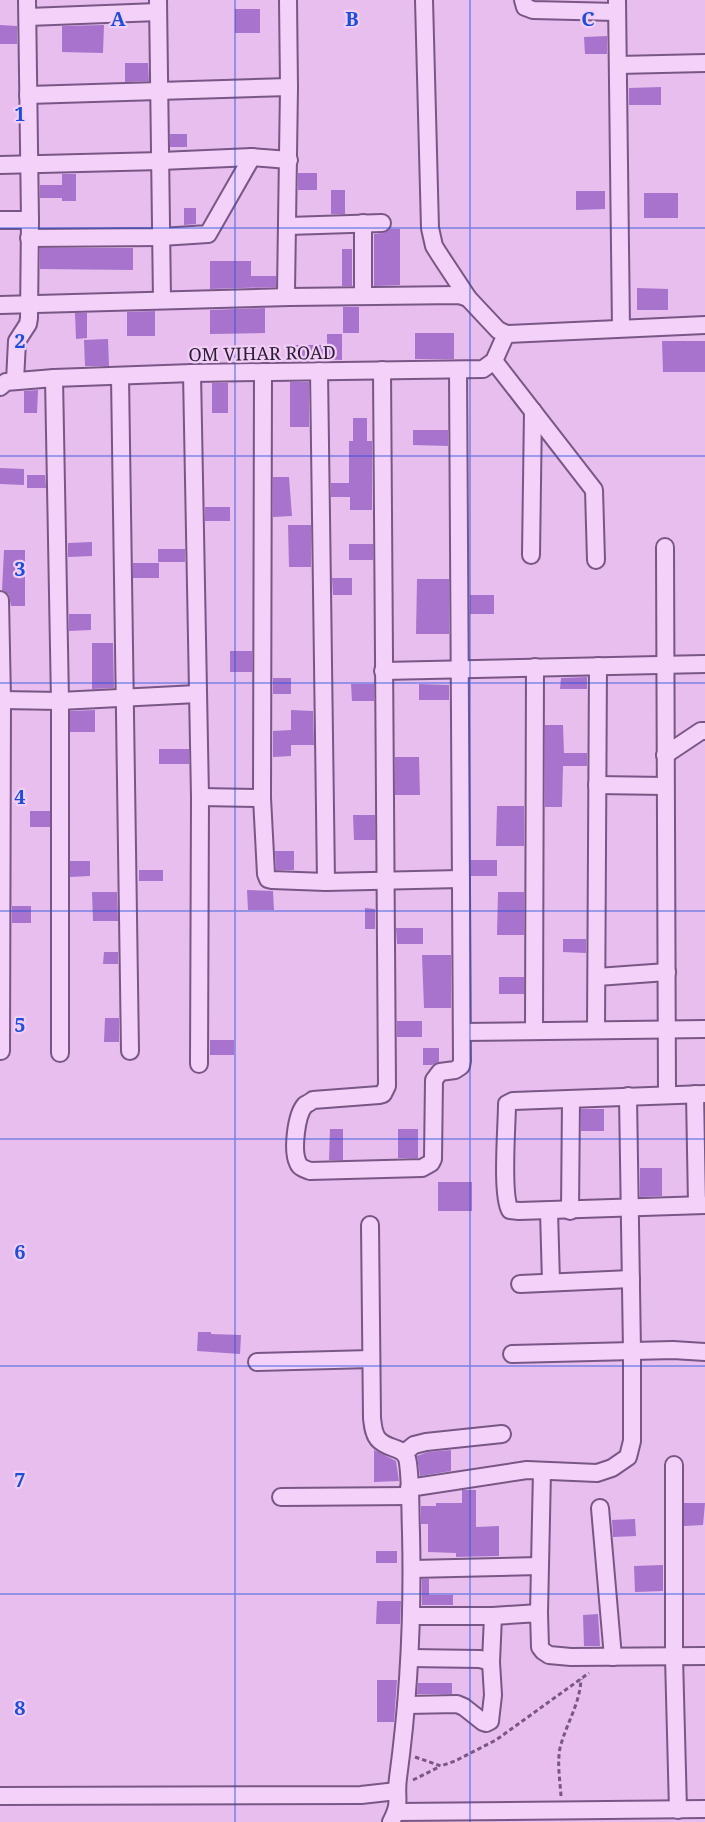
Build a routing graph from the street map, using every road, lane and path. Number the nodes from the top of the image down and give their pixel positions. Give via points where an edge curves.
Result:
1 (27, 0) edge
2 (288, 0) edge
3 (424, 0) edge
4 (523, 0) edge
5 (158, 6) edge
6 (617, 6) edge
7 (28, 17) junction
8 (705, 63) edge
9 (618, 65) junction
10 (290, 87) junction
11 (160, 92) junction
12 (28, 95) junction
13 (252, 157) junction
14 (289, 160) junction
15 (161, 161) junction
16 (28, 164) junction
17 (0, 165) edge
18 (0, 220) edge
19 (30, 220) junction
20 (363, 223) junction
21 (382, 223) dead end
22 (288, 226) junction
23 (161, 237) junction
24 (29, 238) junction
25 (363, 296) junction
26 (289, 297) junction
27 (468, 298) junction
28 (162, 300) junction
29 (29, 303) junction
30 (0, 305) edge
31 (705, 325) edge
32 (621, 328) junction
33 (506, 334) junction
34 (494, 362) junction
35 (382, 370) junction
36 (458, 370) junction
37 (319, 371) junction
38 (263, 372) junction
39 (192, 374) junction
40 (120, 376) junction
41 (54, 378) junction
42 (8, 384) edge
43 (533, 411) junction
44 (665, 547) dead end
45 (531, 555) dead end
46 (596, 560) dead end
47 (0, 600) edge
48 (665, 664) junction
49 (705, 664) edge
50 (598, 666) junction
51 (536, 667) junction
52 (459, 669) junction
53 (383, 671) junction
54 (197, 694) junction
55 (126, 697) junction
56 (2, 700) junction
57 (60, 701) junction
58 (705, 731) edge
59 (665, 755) junction
60 (1, 760) edge
61 (597, 785) junction
62 (665, 786) junction
63 (200, 797) junction
64 (262, 798) junction
65 (460, 879) junction
66 (386, 881) junction
67 (326, 882) junction
68 (667, 972) junction
69 (597, 978) junction
70 (705, 1029) edge
71 (596, 1030) junction
72 (668, 1030) junction
73 (534, 1031) junction
74 (463, 1032) junction
75 (1, 1051) edge
76 (130, 1051) dead end
77 (60, 1053) dead end
78 (199, 1064) dead end
79 (667, 1094) junction
80 (700, 1094) edge
81 (628, 1096) junction
82 (571, 1100) junction
83 (701, 1205) edge
84 (629, 1206) junction
85 (549, 1211) junction
86 (570, 1211) junction
87 (370, 1225) dead end
88 (631, 1279) junction
89 (551, 1282) junction
90 (520, 1284) dead end
91 (632, 1351) junction
92 (705, 1352) edge
93 (512, 1354) dead end
94 (371, 1359) junction
95 (257, 1362) dead end
96 (502, 1434) dead end
97 (404, 1453) junction
98 (674, 1465) dead end
99 (542, 1471) junction
100 (409, 1492) junction
101 (281, 1497) dead end
102 (600, 1508) dead end
103 (540, 1566) junction
104 (412, 1569) junction
105 (539, 1613) junction
106 (412, 1616) junction
107 (493, 1616) junction
108 (674, 1656) junction
109 (705, 1656) edge
110 (613, 1657) junction
111 (410, 1658) junction
112 (491, 1662) junction
113 (581, 1679) junction
114 (406, 1705) junction
115 (402, 1752) junction
116 (441, 1766) junction
117 (397, 1791) junction
118 (0, 1796) edge
119 (705, 1809) edge
120 (678, 1810) junction
121 (565, 1815) edge
122 (393, 1817) edge

1 - 7 street
2 - 10 street
3 - 27 street via 430,228 434,246
4 - 6 street via 525,8 532,10
5 - 7 street
5 - 11 street
6 - 9 street
7 - 12 street
8 - 9 street
9 - 32 street
10 - 11 street
10 - 14 street
11 - 12 street
11 - 15 street
12 - 16 street
13 - 14 street
13 - 15 street
13 - 23 street via 208,234
14 - 22 street
15 - 16 street
15 - 23 street
16 - 17 street
16 - 19 street
18 - 19 street
19 - 24 street
20 - 21 street
20 - 22 street
20 - 25 street
22 - 26 street
23 - 24 street
23 - 28 street
24 - 29 street
25 - 26 street
25 - 27 street
26 - 28 street
27 - 33 street
28 - 29 street
29 - 30 street
29 - 42 street via 28,324 17,341
31 - 32 street
32 - 33 street
33 - 34 street
34 - 36 street, OM VIHAR ROAD via 483,369
34 - 43 street
35 - 36 street, OM VIHAR ROAD
35 - 37 street, OM VIHAR ROAD
35 - 53 street
36 - 52 street
37 - 38 street, OM VIHAR ROAD
37 - 67 street
38 - 39 street, OM VIHAR ROAD
38 - 64 street
39 - 40 street, OM VIHAR ROAD
39 - 54 street
40 - 41 street, OM VIHAR ROAD
40 - 55 street
41 - 42 street, OM VIHAR ROAD
41 - 57 street
43 - 45 street
43 - 46 street via 594,490
44 - 48 street
47 - 56 street
48 - 49 street
48 - 50 street
48 - 59 street
50 - 51 street
50 - 61 street
51 - 52 street
51 - 73 street
52 - 53 street
52 - 65 street
53 - 66 street
54 - 55 street
54 - 63 street
55 - 57 street
55 - 76 street
56 - 57 street
56 - 60 street
57 - 77 street
58 - 59 street
59 - 62 street
60 - 75 street
61 - 62 street
61 - 69 street
62 - 68 street
63 - 64 street
63 - 78 street
64 - 67 street via 268,879
65 - 66 street
65 - 74 street
66 - 67 street
66 - 74 street via 387,1086 379,1095 313,1100 305,1105 296,1133 295,1149 301,1167 310,1171 422,1168 431,1163 434,1080 440,1072 461,1066
68 - 69 street
68 - 72 street
69 - 71 street
70 - 72 street
71 - 72 street
71 - 73 street
72 - 79 street
73 - 74 street
79 - 80 street
79 - 81 street
80 - 83 street
81 - 82 street
81 - 84 street
82 - 85 street via 520,1100 507,1104 507,1204 510,1210
82 - 86 street
83 - 84 street
84 - 86 street
84 - 88 street
85 - 86 street
85 - 89 street
87 - 94 street
88 - 89 street
88 - 91 street
89 - 90 street
91 - 92 street
91 - 93 street
91 - 99 street via 632,1441 628,1457 597,1473
94 - 95 street
94 - 97 street via 375,1433 384,1444
96 - 97 street via 426,1442
97 - 100 street
98 - 108 street
99 - 100 street via 509,1473
99 - 103 street
100 - 101 street
100 - 104 street
102 - 110 street
103 - 104 street
103 - 105 street
104 - 106 street
105 - 107 street
105 - 110 street via 540,1647 549,1655
106 - 107 street
106 - 111 street
107 - 112 street
108 - 109 street
108 - 110 street
108 - 120 street
110 - 113 path
111 - 112 street
111 - 114 street
112 - 114 street via 491,1718 486,1723 457,1704
113 - 116 path via 496,1740
113 - 121 path via 558,1762
114 - 115 street
115 - 116 path
115 - 117 street
116 - 117 path
117 - 118 street via 361,1795
117 - 122 street via 398,1806
119 - 120 street
120 - 121 street
121 - 122 street

